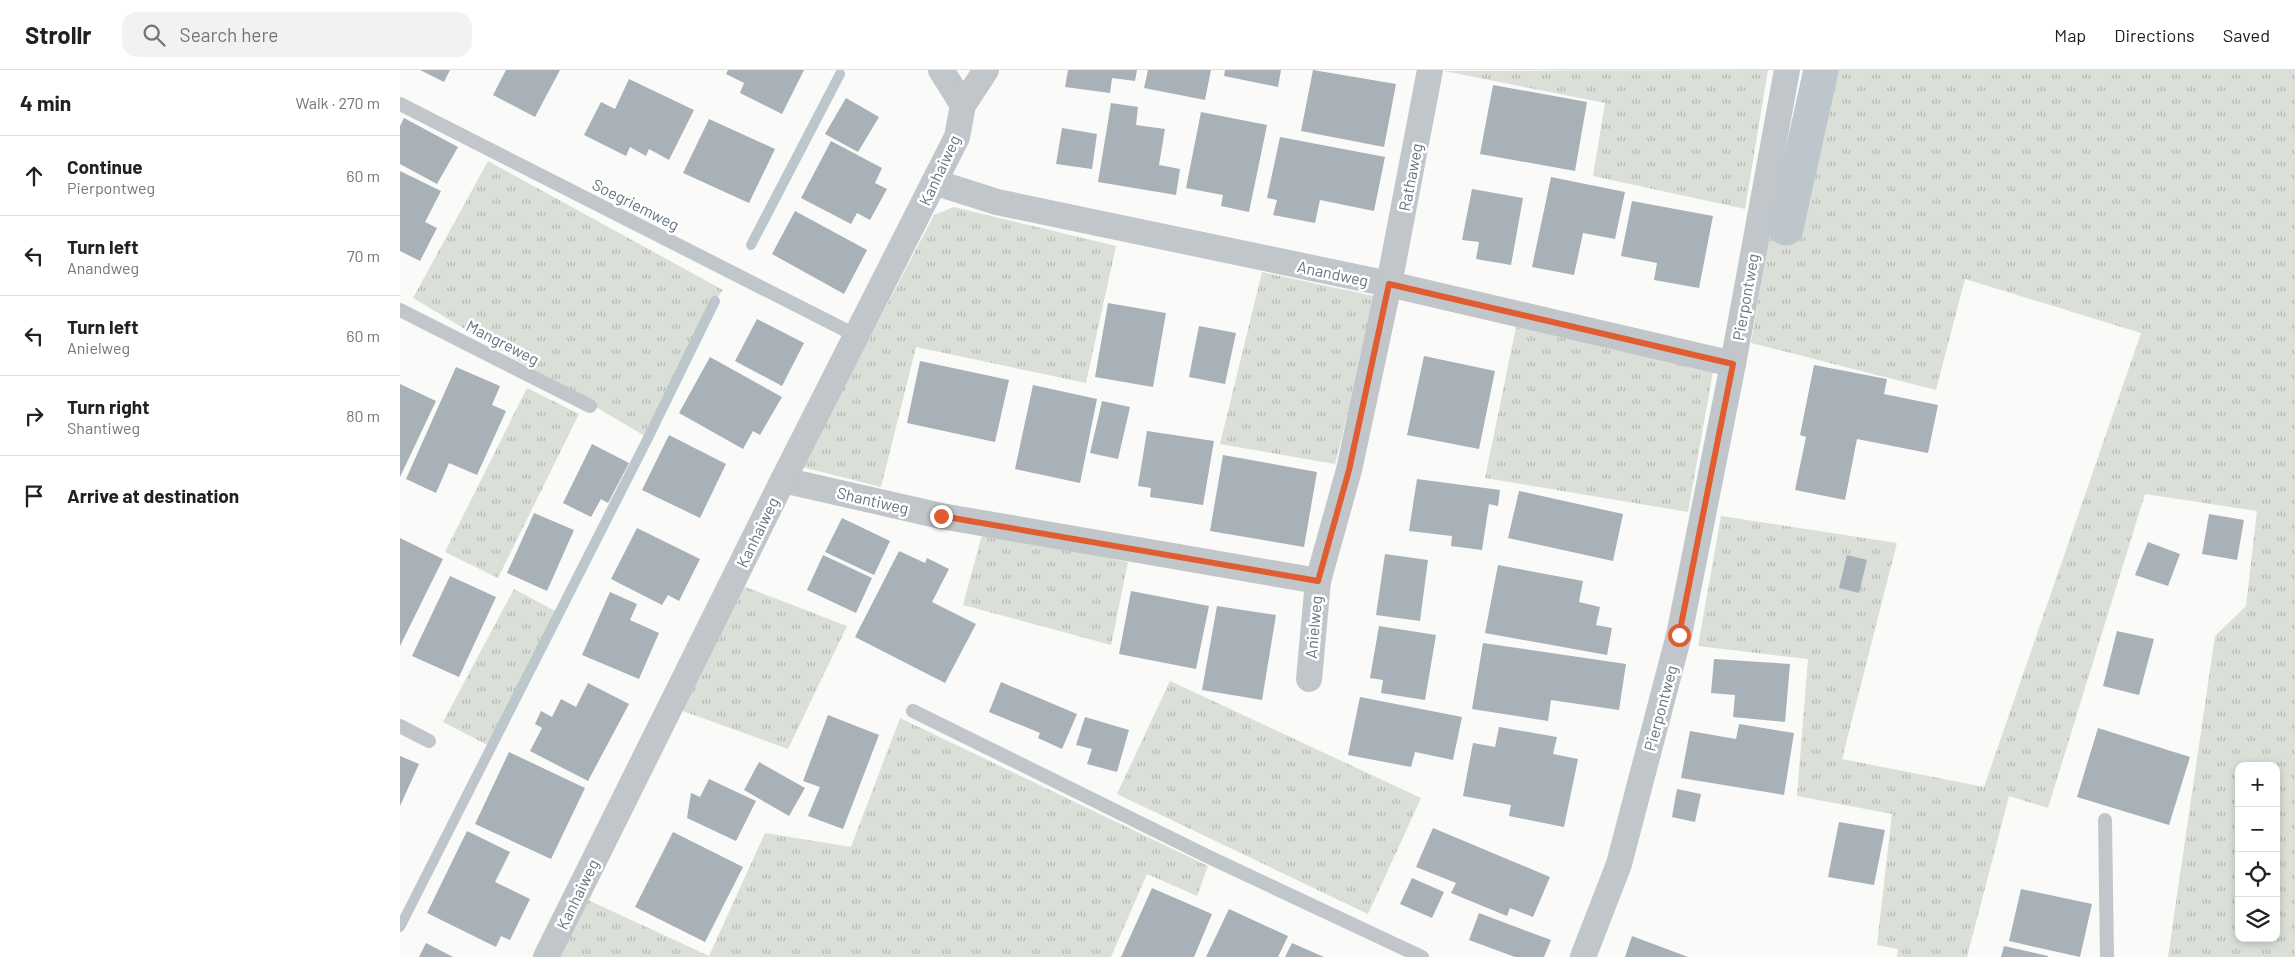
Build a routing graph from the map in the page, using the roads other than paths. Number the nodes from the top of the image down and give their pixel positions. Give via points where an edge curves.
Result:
1 (941, 70) edge
2 (986, 70) edge
3 (1430, 70) edge
4 (1787, 70) edge
5 (400, 104) edge
6 (962, 105) junction
7 (934, 182) junction
8 (1389, 284) junction
9 (400, 310) edge
10 (856, 336) junction
11 (1733, 364) junction
12 (590, 406) dead end
13 (783, 480) junction
14 (1318, 581) junction
15 (1308, 679) dead end
16 (913, 711) dead end
17 (400, 726) edge
18 (429, 741) dead end
19 (2105, 820) dead end
20 (546, 957) edge
21 (1422, 957) edge
22 (1582, 957) edge
23 (2107, 957) edge

1 - 6 street
2 - 6 street
3 - 8 street, Rathaweg
4 - 11 street, Pierpontweg
5 - 10 lane, Soegriemweg
6 - 7 street, Kanhaiweg via 957,137
7 - 8 street, Anandweg via 997,202
7 - 10 street, Kanhaiweg
8 - 11 street, Anandweg
8 - 14 street, Anielweg via 1349,470
9 - 12 lane, Mangreweg
10 - 13 street, Kanhaiweg
11 - 22 street, Pierpontweg via 1679,635 1619,864
13 - 14 street, Shantiweg via 941,516
13 - 20 street, Kanhaiweg
14 - 15 street, Anielweg
16 - 21 lane via 1211,858
17 - 18 lane
19 - 23 lane

